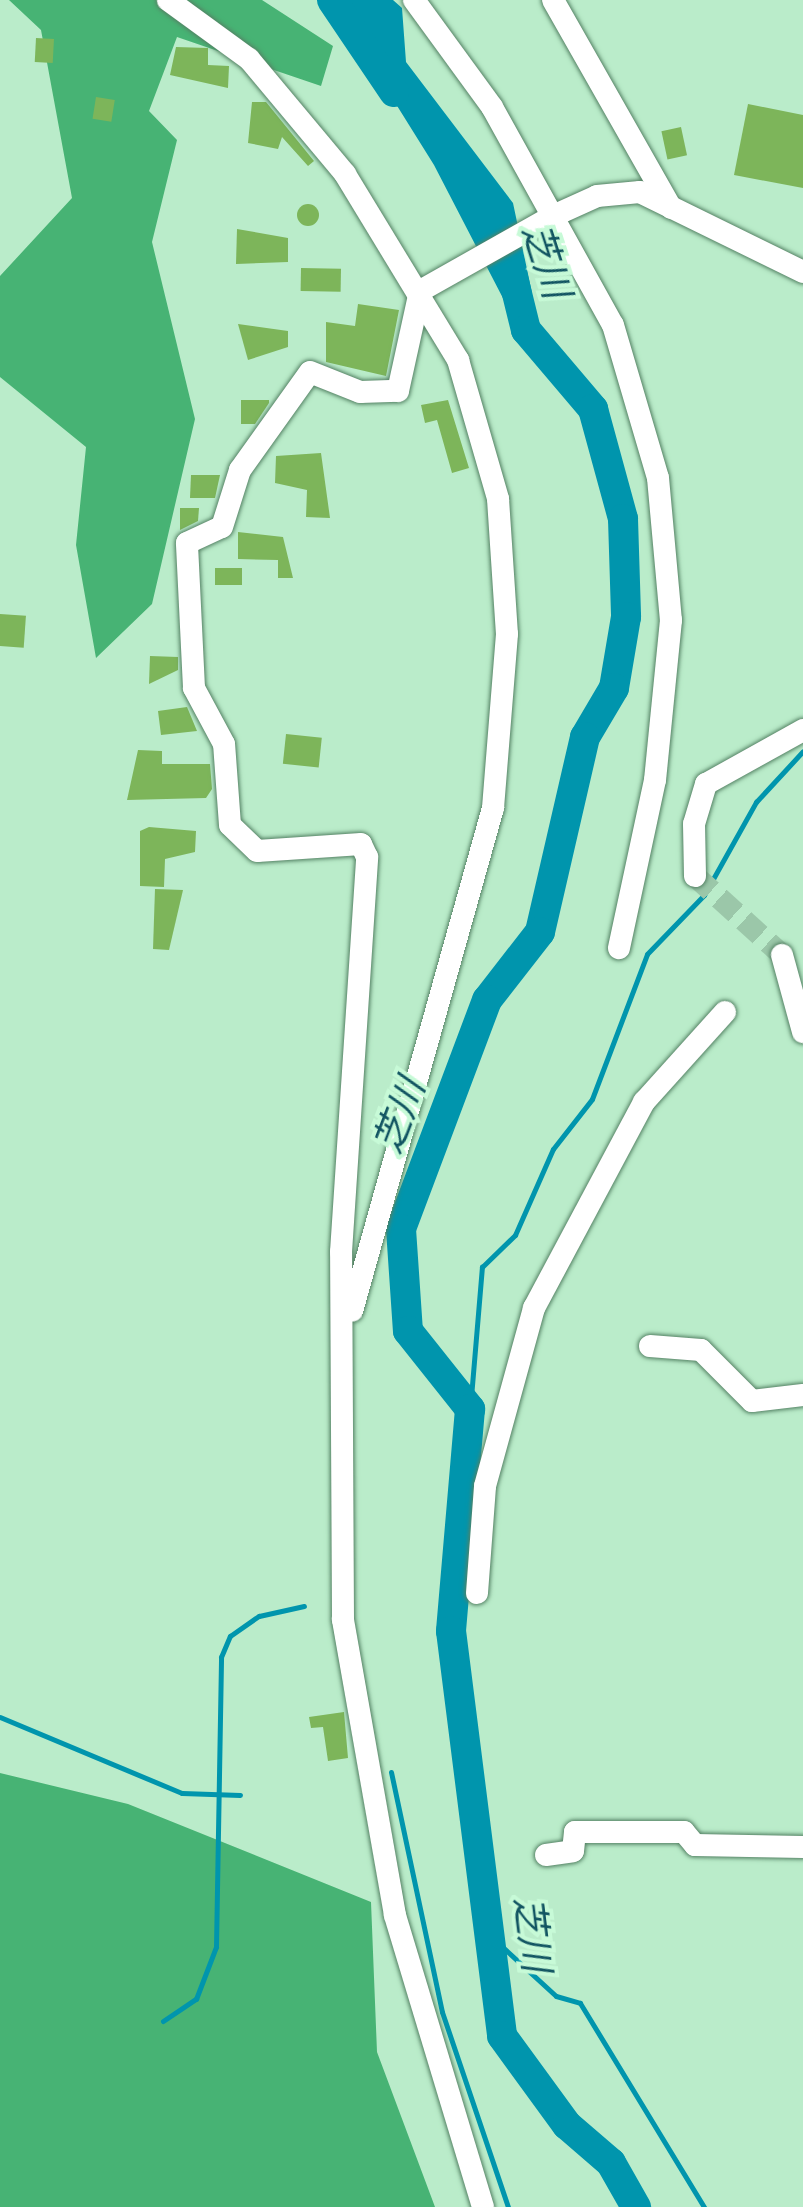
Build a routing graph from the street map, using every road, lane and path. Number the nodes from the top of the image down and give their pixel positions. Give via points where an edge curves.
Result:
1 (168, 0) edge
2 (414, 0) edge
3 (553, 0) edge
4 (671, 208) junction
5 (553, 216) junction
6 (803, 272) edge
7 (420, 291) junction
8 (803, 730) edge
9 (695, 876) dead end
10 (619, 948) dead end
11 (782, 955) tunnel mouth
12 (725, 1012) dead end
13 (803, 1032) edge
14 (348, 1324) junction
15 (650, 1346) dead end
16 (803, 1395) edge
17 (477, 1593) dead end
18 (803, 1847) edge
19 (546, 1854) dead end
20 (483, 2207) edge

1 - 7 street via 249,59 316,134
2 - 5 street via 492,107
3 - 4 street
4 - 5 street via 640,192 597,196
4 - 6 street
5 - 7 street
5 - 10 street via 613,325 658,478 670,602 655,780
7 - 14 street via 458,360 498,499 508,579 504,706 472,893
7 - 14 street via 398,390 360,392 310,372 240,470 222,526 187,543 194,688 224,744 230,826 257,851 361,844 367,858 341,1252
8 - 9 street via 754,749 706,784 694,824
11 - 13 street
12 - 17 street via 644,1102 534,1308 485,1486
14 - 20 street via 338,1430 343,1620 366,1784 432,2050
15 - 16 street via 701,1350 752,1401
18 - 19 street via 695,1845 684,1832 575,1832 573,1851

